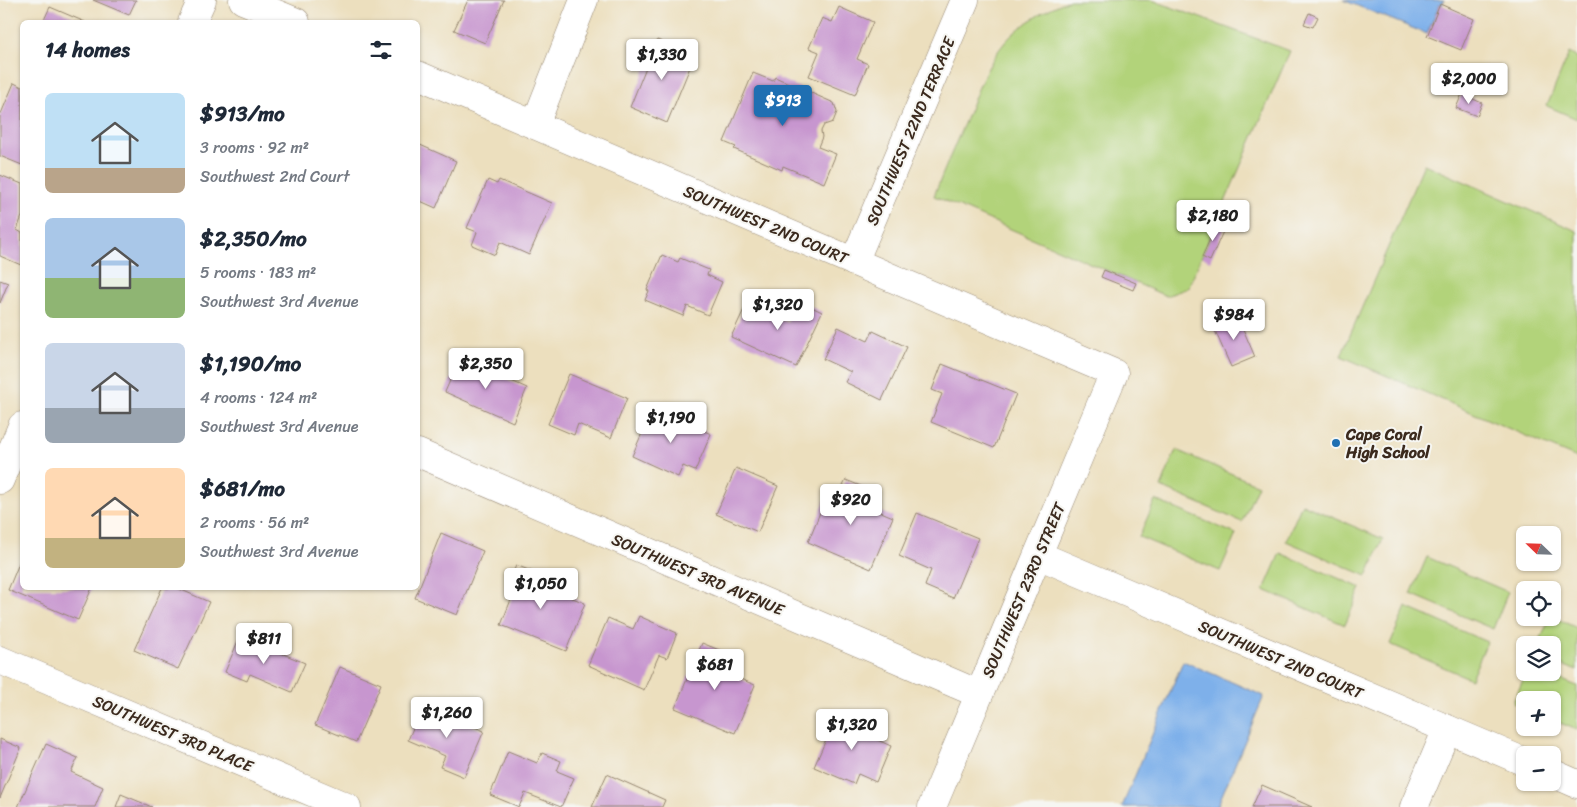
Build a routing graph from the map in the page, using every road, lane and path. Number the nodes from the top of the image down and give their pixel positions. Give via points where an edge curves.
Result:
1 (202, 0) edge
2 (243, 0) edge
3 (584, 0) edge
4 (965, 0) edge
5 (193, 20) edge
6 (291, 20) edge
7 (420, 76) edge
8 (535, 125) junction
9 (854, 262) junction
10 (1114, 373) joint
11 (20, 431) edge
12 (420, 454) edge
13 (0, 480) edge
14 (1038, 555) junction
15 (0, 660) edge
16 (979, 694) junction
17 (1447, 729) junction
18 (1516, 758) edge
19 (1561, 777) edge
20 (1577, 784) edge
21 (346, 807) edge
22 (932, 807) edge
23 (1414, 807) edge

1 - 5 street
2 - 6 street
3 - 8 street
4 - 9 street, SOUTHWEST 22ND TERRACE
7 - 8 street, SOUTHWEST 2ND COURT
8 - 9 street, SOUTHWEST 2ND COURT
9 - 10 street, SOUTHWEST 2ND COURT
10 - 14 street, SOUTHWEST 23RD STREET
11 - 13 street
12 - 16 street, SOUTHWEST 3RD AVENUE
14 - 16 street, SOUTHWEST 23RD STREET
14 - 17 street, SOUTHWEST 2ND COURT
15 - 21 street, SOUTHWEST 3RD PLACE
16 - 22 street, SOUTHWEST 23RD STREET
17 - 18 street, SOUTHWEST 2ND COURT
17 - 23 street
19 - 20 street

